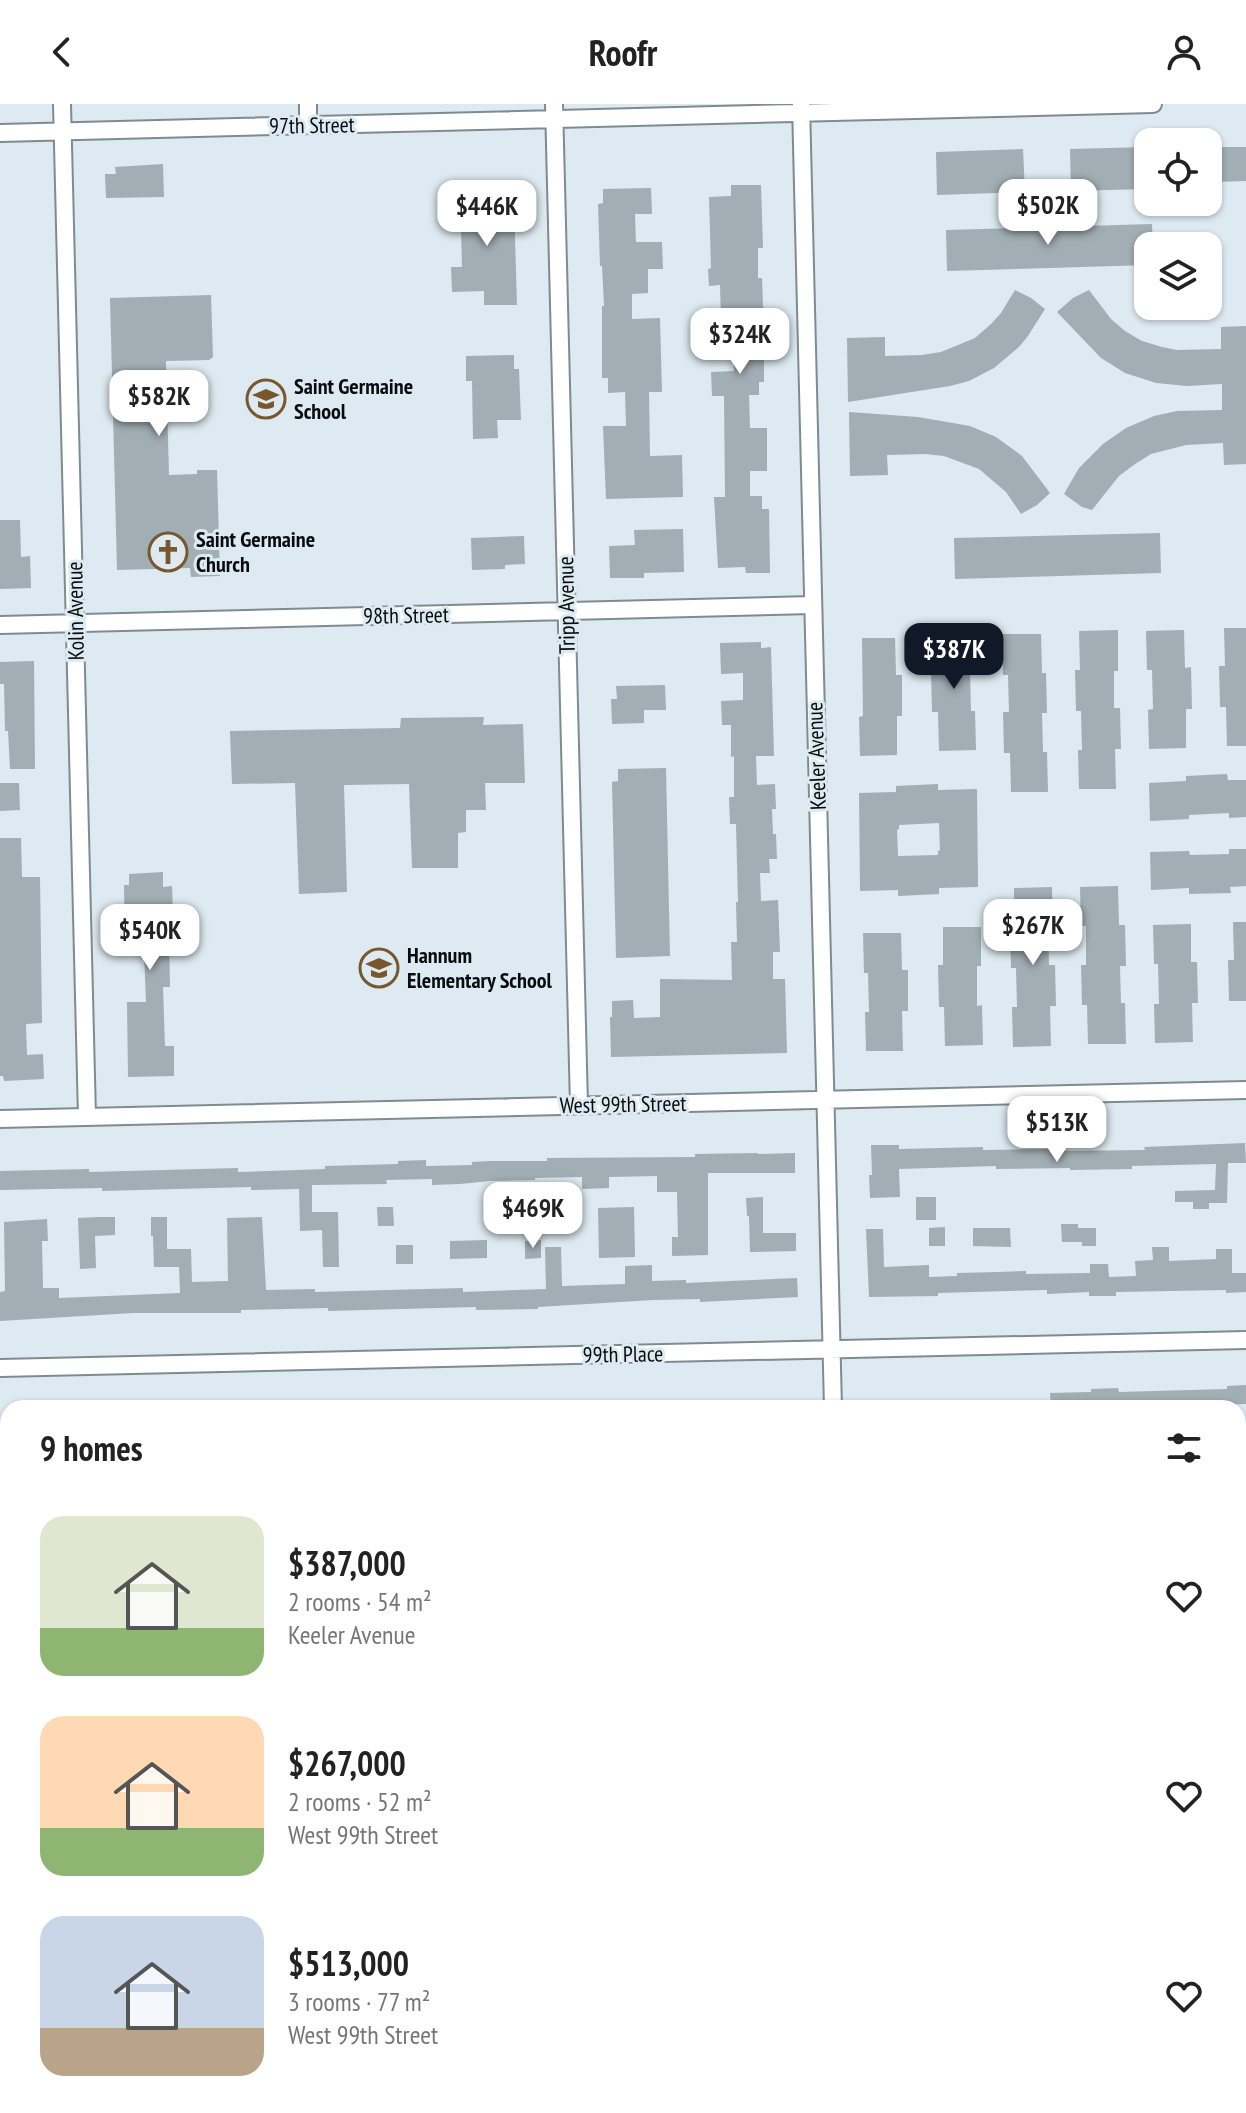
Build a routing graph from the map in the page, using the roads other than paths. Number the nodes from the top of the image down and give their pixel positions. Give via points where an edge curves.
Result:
1 (62, 104) edge
2 (308, 104) edge
3 (1153, 104) edge
4 (1048, 105) edge
5 (801, 108) edge
6 (554, 111) edge
7 (308, 125) junction
8 (62, 131) junction
9 (0, 133) edge
10 (812, 605) junction
11 (567, 611) junction
12 (75, 623) junction
13 (0, 625) edge
14 (1246, 1090) edge
15 (825, 1099) junction
16 (579, 1106) junction
17 (87, 1117) junction
18 (0, 1119) edge
19 (1246, 1340) edge
20 (832, 1349) junction
21 (0, 1368) edge
22 (833, 1400) edge

1 - 8 street, Kolin Avenue
2 - 7 street
3 - 4 street, 97th Street
4 - 5 street, 97th Street
5 - 6 street, 97th Street
5 - 10 street, Keeler Avenue
6 - 7 street, 97th Street
6 - 11 street, Tripp Avenue
7 - 8 street, 97th Street
8 - 9 street, 97th Street
8 - 12 street, Kolin Avenue
10 - 11 street, 98th Street
10 - 15 street, Keeler Avenue
11 - 12 street, 98th Street
11 - 16 street, Tripp Avenue
12 - 13 street, 98th Street
12 - 17 street, Kolin Avenue
14 - 15 street, West 99th Street
15 - 16 street, West 99th Street
15 - 20 street, Keeler Avenue
16 - 17 street, West 99th Street
17 - 18 street, West 99th Street
19 - 20 street, 99th Place
20 - 21 street, 99th Place
20 - 22 street, Keeler Avenue

